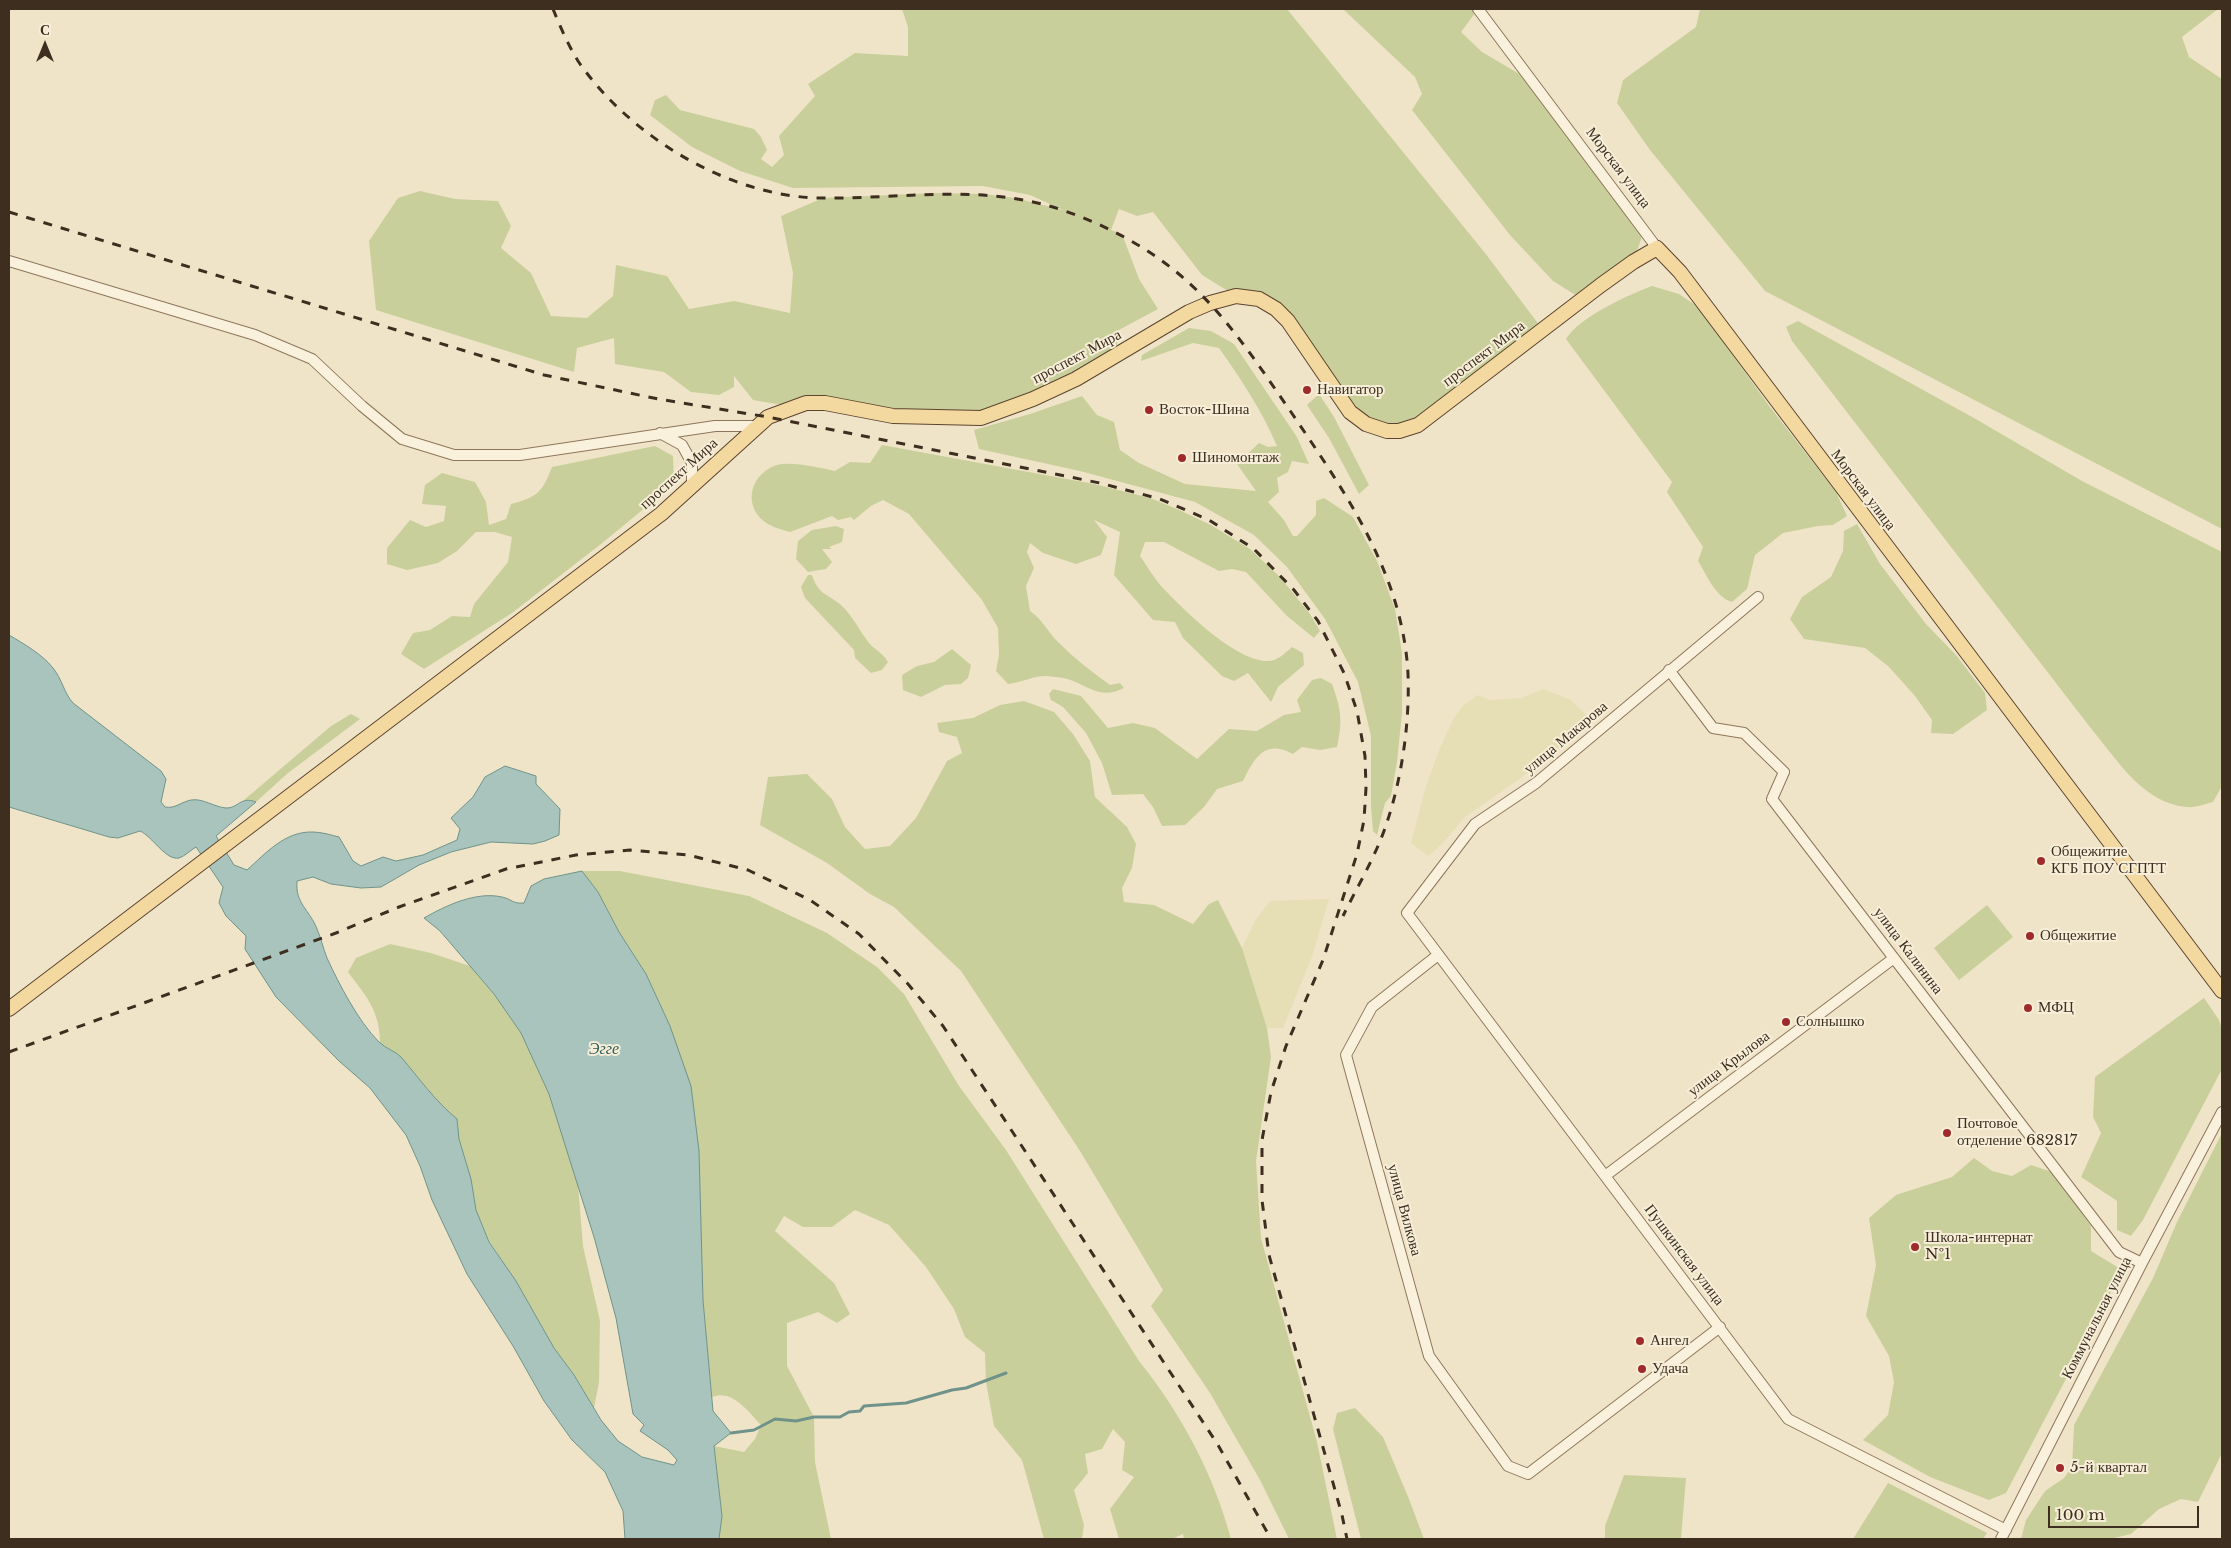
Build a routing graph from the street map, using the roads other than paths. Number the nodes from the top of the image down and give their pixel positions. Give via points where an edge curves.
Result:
1 (1478, 9) edge
2 (1657, 248) junction
3 (9, 261) edge
4 (757, 426) junction
5 (660, 433) junction
6 (692, 487) junction
7 (1758, 597) dead end
8 (1669, 670) junction
9 (1407, 914) joint
10 (1438, 955) junction
11 (1894, 958) junction
12 (2222, 991) edge
13 (9, 1009) edge
14 (2222, 1112) edge
15 (1605, 1176) junction
16 (2142, 1263) junction
17 (1720, 1327) junction
18 (2004, 1535) edge

1 - 2 street, Морская улица
2 - 4 main road, проспект Мира via 1632,262 1418,424 1399,431 1366,424 1350,412 1288,321 1259,299 1236,296 1189,312 1076,379 981,418 893,416 825,403 806,403 768,417
2 - 12 main road, Морская улица via 1680,272
3 - 5 street via 255,335 312,359 402,439 454,455 520,455
4 - 5 street via 715,426
4 - 6 main road, проспект Мира
5 - 6 street via 682,445 692,463
6 - 13 main road, проспект Мира via 661,514
7 - 8 street, улица Макарова
8 - 9 street, улица Макарова via 1536,783 1475,824
8 - 11 street, улица Калинина via 1713,728 1744,734 1784,772 1772,799
9 - 10 street, Пушкинская улица
10 - 15 street, Пушкинская улица
10 - 17 street, улица Вилкова via 1372,1007 1346,1055 1429,1356 1508,1466 1528,1474
11 - 15 street, улица Крылова
11 - 16 street, улица Калинина via 2119,1252
14 - 16 street, Коммунальная улица
15 - 17 street, Пушкинская улица
16 - 18 street, Коммунальная улица
17 - 18 street, Пушкинская улица via 1788,1418

